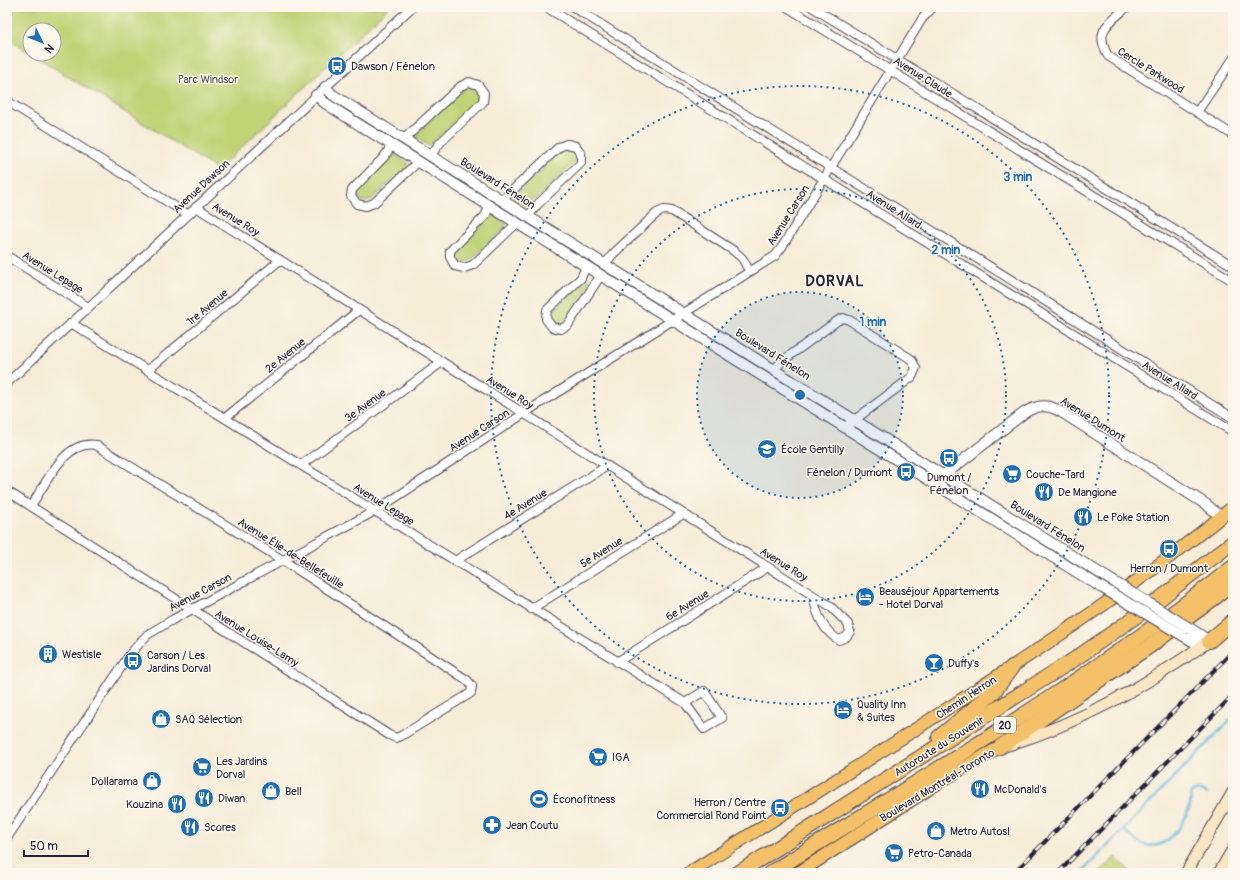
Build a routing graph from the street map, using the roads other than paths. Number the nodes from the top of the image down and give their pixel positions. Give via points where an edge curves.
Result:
1 (412, 7) edge
2 (546, 7) edge
3 (573, 7) edge
4 (787, 7) edge
5 (812, 7) edge
6 (933, 7) edge
7 (1127, 7) edge
8 (654, 57) junction
9 (898, 59) junction
10 (1233, 60) edge
11 (646, 69) junction
12 (891, 70) junction
13 (325, 87) junction
14 (316, 95) junction
15 (7, 101) edge
16 (1197, 112) junction
17 (1233, 135) edge
18 (404, 139) junction
19 (392, 145) junction
20 (430, 155) junction
21 (1054, 156) junction
22 (419, 162) junction
23 (1048, 166) junction
24 (831, 168) junction
25 (824, 178) junction
26 (502, 200) junction
27 (490, 206) junction
28 (196, 207) junction
29 (187, 214) junction
30 (528, 216) junction
31 (518, 223) junction
32 (7, 256) edge
33 (280, 260) junction
34 (979, 260) junction
35 (605, 264) junction
36 (586, 266) junction
37 (1233, 266) edge
38 (972, 270) junction
39 (750, 272) junction
40 (601, 275) junction
41 (1233, 280) edge
42 (88, 307) junction
43 (359, 310) junction
44 (684, 314) junction
45 (673, 320) junction
46 (71, 323) junction
47 (1115, 344) junction
48 (1109, 355) junction
49 (442, 362) junction
50 (148, 370) junction
51 (774, 370) junction
52 (7, 383) edge
53 (524, 414) junction
54 (226, 418) junction
55 (1233, 418) edge
56 (855, 420) junction
57 (845, 427) junction
58 (1233, 432) edge
59 (301, 465) junction
60 (607, 466) junction
61 (943, 474) junction
62 (936, 483) junction
63 (7, 491) edge
64 (31, 506) junction
65 (1233, 507) edge
66 (375, 511) junction
67 (683, 514) junction
68 (1221, 517) junction
69 (1233, 542) edge
70 (284, 561) junction
71 (455, 561) junction
72 (768, 567) junction
73 (1233, 567) edge
74 (1233, 584) edge
75 (813, 595) junction
76 (192, 609) junction
77 (531, 609) junction
78 (1233, 621) edge
79 (1205, 643) junction
80 (617, 662) junction
81 (1012, 667) junction
82 (685, 703) junction
83 (396, 738) joint
84 (1000, 747) junction
85 (904, 767) junction
86 (1233, 792) edge
87 (7, 838) edge
88 (1233, 849) edge
89 (689, 873) edge
90 (738, 873) edge
91 (770, 873) edge
92 (798, 873) edge
93 (1186, 873) edge
94 (1219, 873) edge

1 - 13 street, Avenue Dawson
2 - 11 street, Avenue Allard
3 - 8 street, Avenue Allard
4 - 12 street, Avenue Claude
5 - 9 street, Avenue Claude
6 - 9 street, Avenue Carson via 922,19
7 - 16 street, Cercle Parkwood via 1110,22 1102,34 1102,44 1108,56
8 - 11 street
8 - 24 street, Avenue Allard
9 - 12 street, Avenue Carson
9 - 21 street, Avenue Claude
10 - 16 street
11 - 25 street, Avenue Allard
12 - 23 street, Avenue Claude
12 - 24 street, Avenue Carson
13 - 14 street, Avenue Dawson
13 - 18 street, Boulevard Fénelon
14 - 19 street, Boulevard Fénelon via 324,103
14 - 28 street, Avenue Dawson
15 - 29 street
16 - 17 street, Cercle Parkwood
18 - 20 street, Boulevard Fénelon
18 - 20 street via 461,86 469,82 478,85 484,93 482,102
19 - 22 street, Boulevard Fénelon
19 - 22 street via 352,190 351,196 357,204 366,206 374,203
20 - 26 street, Boulevard Fénelon
21 - 23 street
21 - 37 street, Avenue Claude
22 - 27 street, Boulevard Fénelon
23 - 41 street, Avenue Claude
24 - 25 street, Avenue Carson
24 - 34 street, Avenue Allard
25 - 38 street, Avenue Allard
25 - 39 street, Avenue Carson via 780,250 769,261
26 - 30 street, Boulevard Fénelon
26 - 30 street via 559,147 567,144 576,146 581,154 581,163
27 - 31 street, Boulevard Fénelon
27 - 31 street via 485,216 450,251 455,266 464,268 472,265
28 - 29 street, Avenue Dawson
28 - 33 street, Avenue Roy
29 - 42 street, Avenue Dawson
30 - 35 street, Boulevard Fénelon
31 - 36 street, Boulevard Fénelon
32 - 42 street, Avenue Lepage
33 - 43 street, Avenue Roy
33 - 50 street, 1re Avenue
34 - 38 street
34 - 47 street, Avenue Allard
35 - 39 street via 656,212 664,210 676,213 734,251 742,258
35 - 44 street, Boulevard Fénelon
36 - 40 street, Boulevard Fénelon
36 - 40 street via 581,278 547,310 546,319 552,327 561,330 568,325
38 - 48 street, Avenue Allard
39 - 44 street, Avenue Carson
40 - 45 street, Boulevard Fénelon
42 - 46 street, Avenue Dawson
43 - 49 street, Avenue Roy
43 - 54 street, 2e Avenue
44 - 45 street, Avenue Carson
44 - 51 street, Boulevard Fénelon
45 - 53 street, Avenue Carson
45 - 57 street, Boulevard Fénelon
46 - 50 street, Avenue Lepage
46 - 52 street, Avenue Dawson
47 - 48 street
47 - 55 street, Avenue Allard
48 - 58 street, Avenue Allard
49 - 53 street, Avenue Roy
49 - 59 street, 3e Avenue
50 - 54 street, Avenue Lepage
51 - 56 street, Boulevard Fénelon
51 - 56 street via 843,318 911,359 916,368 914,374
53 - 60 street, Avenue Roy
53 - 66 street, Avenue Carson
54 - 59 street, Avenue Lepage
56 - 57 street
56 - 61 street, Boulevard Fénelon
57 - 62 street, Boulevard Fénelon
59 - 66 street, Avenue Lepage
60 - 67 street, Avenue Roy
60 - 71 street, 4e Avenue
61 - 62 street, Avenue Dumont
61 - 68 street, Avenue Dumont via 1024,413 1035,406 1045,406 1063,413 1207,505
61 - 79 street, Boulevard Fénelon, bridge via 1191,629
62 - 79 street, Boulevard Fénelon, bridge via 1096,584 1182,635
63 - 64 street, Avenue Louise-Lamy
64 - 70 street, Avenue Élie-de-Bellefeuille via 66,453 86,443 96,444
64 - 76 street, Avenue Louise-Lamy
65 - 68 main road, Chemin Herron
66 - 70 street, Avenue Carson
66 - 71 street, Avenue Lepage
67 - 72 street, Avenue Roy
67 - 77 street, 5e Avenue
68 - 81 main road, Chemin Herron via 1134,584
69 - 85 highway, Autoroute du Souvenir / 20 via 1148,608 1076,659
70 - 76 street, Avenue Carson
70 - 83 street, Avenue Élie-de-Bellefeuille via 467,680 472,686 471,693
71 - 77 street, Avenue Lepage
72 - 75 street, Avenue Roy
72 - 80 street, 6e Avenue
73 - 91 highway, Autoroute du Souvenir / 20 via 1148,631 1082,676
74 - 84 highway via 1150,646
75 - 75 street, Avenue Roy via 820,620 831,635 839,640 846,637 850,632 848,624 830,606
76 - 83 street, Avenue Louise-Lamy
76 - 87 street, Avenue Carson via 153,631 136,646
77 - 80 street, Avenue Lepage
78 - 79 highway
79 - 84 main road, Boulevard Montréal-Toronto via 1146,682 1113,700 1026,739
80 - 82 street, Avenue Lepage
81 - 85 highway via 993,693
81 - 89 main road, Chemin Herron
82 - 82 street, Avenue Lepage via 704,729 722,718 704,691
84 - 92 main road, Boulevard Montréal-Toronto via 941,781
85 - 90 highway, Autoroute du Souvenir / 20
86 - 93 main road
88 - 94 main road

